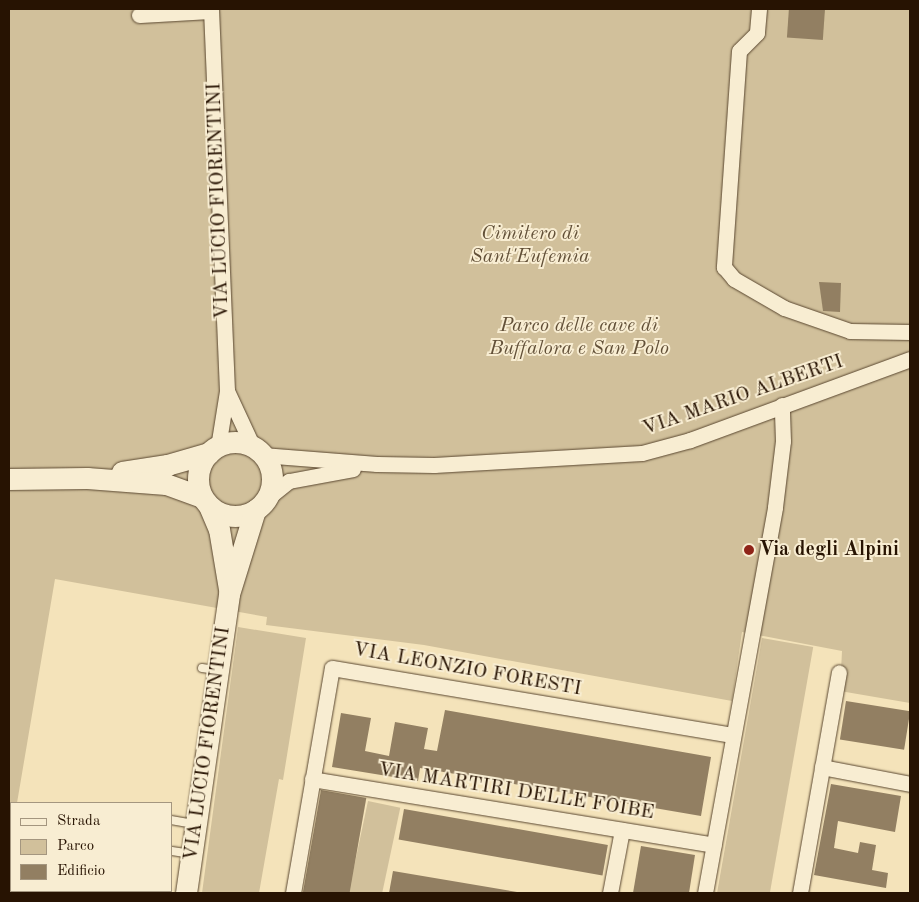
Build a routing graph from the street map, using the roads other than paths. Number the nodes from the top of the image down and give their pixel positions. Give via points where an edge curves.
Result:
1 (759, 9) edge
2 (211, 10) edge
3 (139, 15) dead end
4 (910, 332) edge
5 (910, 359) edge
6 (226, 391) junction
7 (782, 406) junction
8 (214, 450) junction
9 (257, 451) junction
10 (377, 464) junction
11 (87, 478) junction
12 (9, 480) edge
13 (206, 502) junction
14 (260, 506) junction
15 (229, 594) junction
16 (839, 672) dead end
17 (732, 735) junction
18 (822, 767) junction
19 (312, 779) junction
20 (910, 784) edge
21 (172, 820) edge
22 (196, 825) junction
23 (622, 830) junction
24 (714, 845) junction
25 (182, 852) edge
26 (186, 893) edge
27 (292, 893) edge
28 (610, 893) edge
29 (705, 893) edge
30 (800, 893) edge

1 - 4 street, VIA MARIO ALBERTI via 757,33 739,51 724,267 734,279 784,308 850,331
2 - 3 street, VIA LUCIO FIORENTINI
2 - 6 street, VIA LUCIO FIORENTINI
5 - 7 street, VIA MARIO ALBERTI
6 - 8 street, VIA LUCIO FIORENTINI
6 - 9 street, VIA LUCIO FIORENTINI
7 - 10 street, VIA MARIO ALBERTI via 690,440 642,453
7 - 17 street via 783,441 776,507
8 - 9 street via 236,443
8 - 11 street via 167,465
8 - 13 street via 198,474
9 - 10 street, VIA MARIO ALBERTI
9 - 14 street via 272,478
10 - 14 street, VIA MARIO ALBERTI via 298,478 280,487
11 - 12 street
11 - 13 street via 166,484
13 - 14 street via 232,516
13 - 15 street, VIA LUCIO FIORENTINI via 219,529
14 - 15 street, VIA LUCIO FIORENTINI
15 - 22 street, VIA LUCIO FIORENTINI via 211,670
16 - 18 street
17 - 19 street, VIA LEONZIO FORESTI via 332,668
17 - 24 street
18 - 20 street
18 - 30 street
19 - 23 street, VIA MARTIRI DELLE FOIBE
19 - 27 street, VIA LEONZIO FORESTI
21 - 22 lane
22 - 25 street, VIA LUCIO FIORENTINI
23 - 24 street, VIA MARTIRI DELLE FOIBE
23 - 28 street
24 - 29 street
25 - 26 street, VIA LUCIO FIORENTINI

